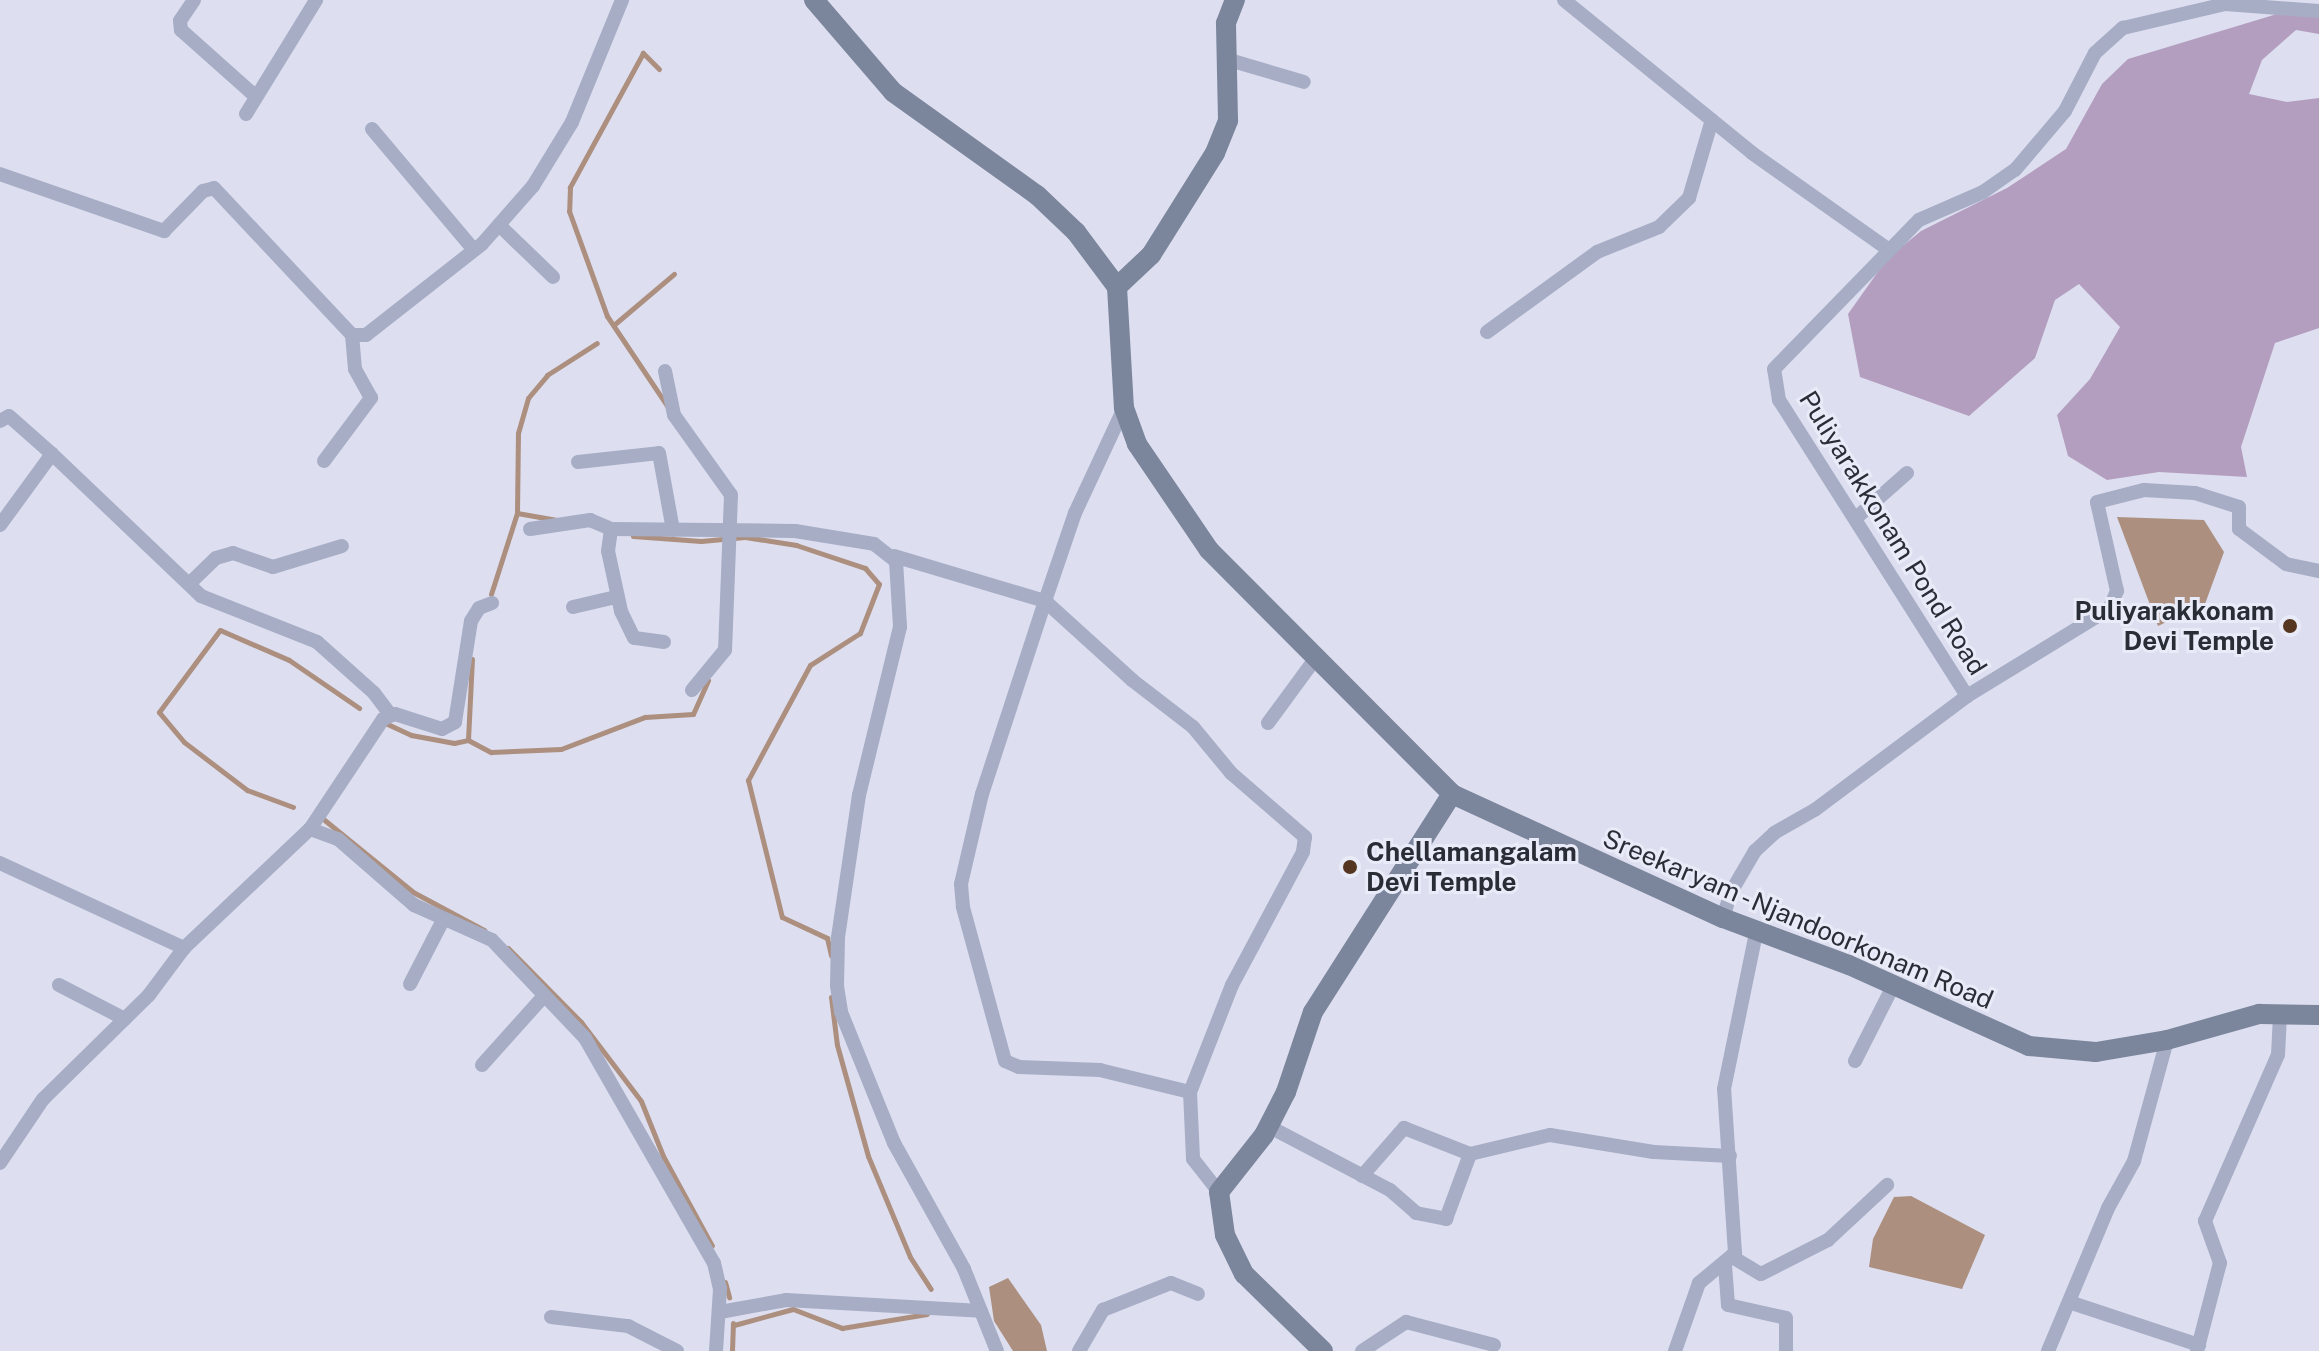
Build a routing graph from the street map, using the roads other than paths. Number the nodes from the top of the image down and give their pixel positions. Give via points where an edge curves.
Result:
1 (194, 0) edge
2 (316, 0) edge
3 (622, 0) edge
4 (814, 0) edge
5 (1235, 0) edge
6 (1564, 0) edge
7 (2210, 3) edge
8 (2319, 11) edge
9 (1226, 59) junction
10 (1304, 82) dead end
11 (255, 96) junction
12 (246, 114) dead end
13 (1712, 120) junction
14 (372, 129) dead end
15 (0, 174) edge
16 (499, 225) junction
17 (474, 250) junction
18 (1889, 250) junction
19 (553, 277) dead end
20 (1117, 287) junction
21 (1487, 332) dead end
22 (352, 335) junction
23 (665, 371) dead end
24 (1124, 408) junction
25 (0, 421) edge
26 (52, 454) junction
27 (324, 461) dead end
28 (578, 462) dead end
29 (1907, 473) dead end
30 (1856, 518) junction
31 (0, 525) edge
32 (530, 529) dead end
33 (611, 529) junction
34 (732, 529) junction
35 (673, 530) junction
36 (342, 546) dead end
37 (894, 556) junction
38 (2319, 571) edge
39 (189, 584) junction
40 (616, 597) junction
41 (1045, 601) junction
42 (492, 603) dead end
43 (573, 607) dead end
44 (664, 642) dead end
45 (1315, 659) junction
46 (692, 690) dead end
47 (1967, 696) junction
48 (390, 714) junction
49 (1268, 723) dead end
50 (1452, 794) junction
51 (310, 829) junction
52 (0, 863) edge
53 (1723, 918) junction
54 (443, 920) junction
55 (1756, 933) junction
56 (184, 948) junction
57 (410, 984) dead end
58 (59, 985) dead end
59 (1893, 986) junction
60 (543, 997) junction
61 (2280, 1015) junction
62 (2319, 1015) edge
63 (125, 1019) junction
64 (2167, 1040) junction
65 (1855, 1061) dead end
66 (482, 1065) dead end
67 (1190, 1092) junction
68 (1268, 1126) junction
69 (1470, 1154) junction
70 (1730, 1156) junction
71 (0, 1163) edge
72 (1362, 1176) junction
73 (1887, 1185) dead end
74 (1219, 1192) junction
75 (1729, 1262) junction
76 (1198, 1294) dead end
77 (2072, 1303) junction
78 (981, 1311) junction
79 (720, 1312) junction
80 (551, 1317) dead end
81 (1494, 1345) dead end
82 (2198, 1348) edge
83 (1677, 1350) edge
84 (677, 1351) edge
85 (716, 1351) edge
86 (997, 1351) edge
87 (1079, 1351) edge
88 (1323, 1351) edge
89 (1362, 1351) edge
90 (1786, 1351) edge
91 (2048, 1351) edge

1 - 11 street via 180,21 181,30
2 - 11 street
3 - 16 street via 572,122 533,186
4 - 20 main road via 893,92 1037,195 1076,232
5 - 9 main road via 1226,23
6 - 13 street
7 - 8 street
7 - 18 street via 2123,28 2095,53 2065,111 2015,170 1983,192 1919,220
9 - 10 street
9 - 20 main road via 1228,120 1215,153 1151,255
11 - 12 street
13 - 18 street
13 - 21 street via 1689,198 1659,227 1597,252
14 - 17 street
15 - 22 street via 164,231 203,191 214,188
16 - 17 street
16 - 19 street
17 - 22 street via 366,335
18 - 30 street, Puliyarakkonam Pond Road via 1774,369 1779,400
20 - 24 main road, Sreekaryam - Njandoorkonam Road
22 - 27 street via 355,369 371,398
23 - 34 street via 674,415 731,495
24 - 41 street via 1075,513
24 - 45 main road, Sreekaryam - Njandoorkonam Road via 1137,444 1209,550
25 - 26 street via 9,416
26 - 31 street
26 - 39 street
28 - 35 street via 659,453
29 - 30 street
30 - 47 street, Puliyarakkonam Pond Road
32 - 33 street via 590,520
33 - 35 street
33 - 40 street via 607,540
34 - 35 street
34 - 37 street via 853,539
34 - 46 street via 725,650
36 - 39 street via 273,567 233,553 216,558
37 - 41 street
37 - 78 street via 900,627 859,795 838,938 837,986 841,1012 894,1143 958,1257
38 - 47 street via 2286,564 2239,529 2239,507 2195,493 2144,490 2097,502 2117,591 2109,609
39 - 48 street via 238,612 317,642
40 - 43 street
40 - 44 street via 634,638
41 - 67 street via 1193,727 1231,773 1305,837 1303,852 1232,985
41 - 67 street via 982,794 961,884 1002,1055 1010,1065 1100,1070
42 - 48 street via 479,608 471,621 455,722 442,729
45 - 49 street
45 - 50 main road, Sreekaryam - Njandoorkonam Road
47 - 53 street via 1816,809 1774,833 1755,851
48 - 51 street
50 - 53 main road, Sreekaryam - Njandoorkonam Road
50 - 68 main road via 1313,1012
51 - 54 street via 338,839 414,905
51 - 56 street
52 - 56 street
53 - 55 main road, Sreekaryam - Njandoorkonam Road
54 - 57 street
54 - 60 street via 492,940 514,958
55 - 59 main road, Sreekaryam - Njandoorkonam Road
55 - 70 street via 1724,1089
56 - 63 street
58 - 63 street
59 - 64 main road, Sreekaryam - Njandoorkonam Road via 2029,1046 2096,1052
59 - 65 street
60 - 66 street
60 - 79 street via 585,1038 681,1198 714,1263
61 - 62 main road, Sreekaryam - Njandoorkonam Road
61 - 64 main road, Sreekaryam - Njandoorkonam Road via 2259,1014
61 - 82 street via 2278,1055 2205,1221 2220,1263
63 - 71 street via 43,1099
64 - 77 street via 2134,1161 2108,1208
67 - 74 street via 1193,1159
68 - 72 street
68 - 74 main road
69 - 70 street via 1550,1135 1654,1152
69 - 72 street via 1404,1128
69 - 72 street via 1446,1219 1416,1213 1390,1190
70 - 75 street
73 - 75 street via 1828,1240 1761,1274
74 - 88 main road via 1225,1235 1244,1274
75 - 83 street via 1699,1283
75 - 90 street via 1728,1305 1786,1318
76 - 87 street via 1171,1283 1103,1310
77 - 82 street
77 - 91 street
78 - 79 street via 786,1300
78 - 86 street
79 - 85 street
80 - 84 street via 628,1326
81 - 89 street via 1406,1322

